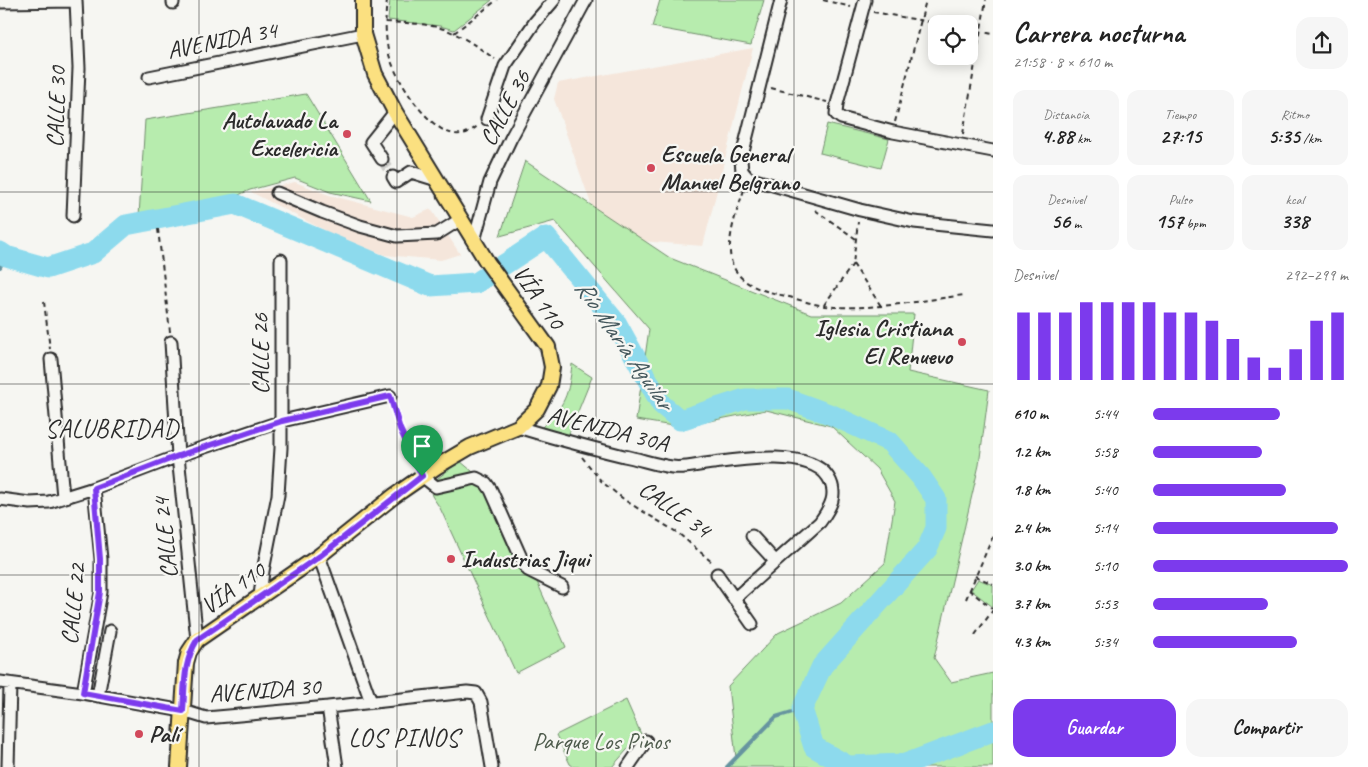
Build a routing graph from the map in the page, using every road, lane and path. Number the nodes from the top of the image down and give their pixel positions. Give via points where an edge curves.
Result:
1 (76, 0) edge
2 (363, 0) edge
3 (387, 0) edge
4 (497, 0) edge
5 (554, 0) edge
6 (586, 0) edge
7 (781, 0) edge
8 (822, 0) edge
9 (926, 0) edge
10 (986, 0) edge
11 (0, 2) edge
12 (864, 5) edge
13 (922, 20) junction
14 (928, 21) edge
15 (386, 22) junction
16 (978, 32) edge
17 (981, 32) junction
18 (454, 33) junction
19 (363, 34) junction
20 (993, 34) edge
21 (505, 66) junction
22 (149, 77) dead end
23 (759, 84) junction
24 (836, 109) junction
25 (395, 112) junction
26 (487, 119) joint
27 (893, 132) junction
28 (961, 146) junction
29 (993, 151) edge
30 (382, 159) tunnel mouth
31 (745, 174) junction
32 (392, 177) dead end
33 (437, 180) junction
34 (277, 193) dead end
35 (816, 210) dead end
36 (860, 210) junction
37 (73, 216) dead end
38 (461, 219) junction
39 (158, 229) dead end
40 (993, 230) edge
41 (856, 239) junction
42 (474, 241) junction
43 (281, 260) dead end
44 (853, 264) junction
45 (964, 295) dead end
46 (44, 302) dead end
47 (824, 306) junction
48 (881, 307) junction
49 (171, 342) joint
50 (51, 359) joint
51 (390, 396) joint
52 (282, 421) junction
53 (518, 427) junction
54 (577, 453) dead end
55 (178, 456) junction
56 (422, 476) junction
57 (94, 488) junction
58 (63, 497) junction
59 (0, 499) edge
60 (752, 536) dead end
61 (993, 536) edge
62 (320, 556) junction
63 (775, 561) junction
64 (717, 574) joint
65 (975, 576) junction
66 (993, 584) edge
67 (562, 587) dead end
68 (969, 590) junction
69 (260, 596) junction
70 (734, 599) junction
71 (966, 599) dead end
72 (993, 609) edge
73 (752, 624) dead end
74 (110, 631) dead end
75 (976, 634) dead end
76 (197, 640) junction
77 (5, 683) edge
78 (83, 693) junction
79 (98, 696) junction
80 (371, 702) junction
81 (328, 707) junction
82 (183, 711) junction
83 (646, 741) dead end
84 (10, 767) edge
85 (180, 767) edge
86 (337, 767) edge
87 (492, 767) edge
88 (628, 767) edge

1 - 11 street
1 - 37 street, CALLE 30 via 79,68
2 - 19 main road, VÍA 110
3 - 15 path
4 - 18 path
5 - 21 street
6 - 42 street, CALLE 36 via 490,182
7 - 23 street
8 - 12 path
9 - 13 path
10 - 17 path
12 - 13 path
12 - 24 street
13 - 14 path
13 - 27 path
15 - 18 path via 442,28
15 - 26 path via 388,50 395,73 432,122 451,134 461,134 480,126
16 - 17 path
17 - 20 path
17 - 28 path
18 - 21 path
19 - 22 street, AVENIDA 34
19 - 25 main road, VÍA 110 via 375,74
21 - 26 street
23 - 24 path
23 - 31 street via 741,160
24 - 27 street via 841,118
25 - 30 street via 371,142
25 - 33 main road, VÍA 110
27 - 28 street
28 - 29 street
31 - 36 street
31 - 47 path via 730,243 732,263 741,277 755,288
32 - 33 street via 396,182 411,172
33 - 38 main road, VÍA 110
34 - 38 street via 345,221 397,236 437,234
35 - 41 path
36 - 40 street via 914,222
36 - 41 path
38 - 42 main road, VÍA 110
39 - 49 path
41 - 44 path
42 - 53 main road, VÍA 110 via 548,347 552,367 549,386 537,410
43 - 52 street, CALLE 26
44 - 47 path
44 - 48 path
45 - 48 path
46 - 50 path
47 - 48 path
49 - 55 street, CALLE 24
50 - 58 street
51 - 52 street
51 - 56 path via 400,429
52 - 55 street
52 - 69 street, CALLE 26 via 278,496
53 - 56 main road, VÍA 110 via 470,446
53 - 63 street, AVENIDA 30A via 673,468 774,457 795,459 815,467 830,481 834,496 829,510 820,522
54 - 64 path, CALLE 34 via 602,482 678,533 718,568
55 - 57 street
55 - 76 street, CALLE 24
56 - 62 main road, VÍA 110
56 - 67 street via 436,487 476,478 486,483 528,570
57 - 58 street
57 - 78 street, CALLE 22 via 100,592
58 - 59 street via 50,502 30,503
60 - 63 street
61 - 65 path
62 - 69 main road, VÍA 110
62 - 80 street
63 - 70 street
64 - 70 street, CALLE 34
65 - 66 path
65 - 68 path
68 - 71 path
68 - 72 path
69 - 76 main road, VÍA 110
70 - 73 street, CALLE 34
72 - 75 path
74 - 79 street
76 - 82 main road, VÍA 110 via 186,663
77 - 78 street, AVENIDA 30
77 - 84 street
78 - 79 street, AVENIDA 30
79 - 82 street, AVENIDA 30
80 - 81 street, AVENIDA 30
80 - 87 street, AVENIDA 30 via 476,693 481,702
81 - 82 street, AVENIDA 30 via 206,718
81 - 86 street
82 - 85 main road, VÍA 110
83 - 88 street

